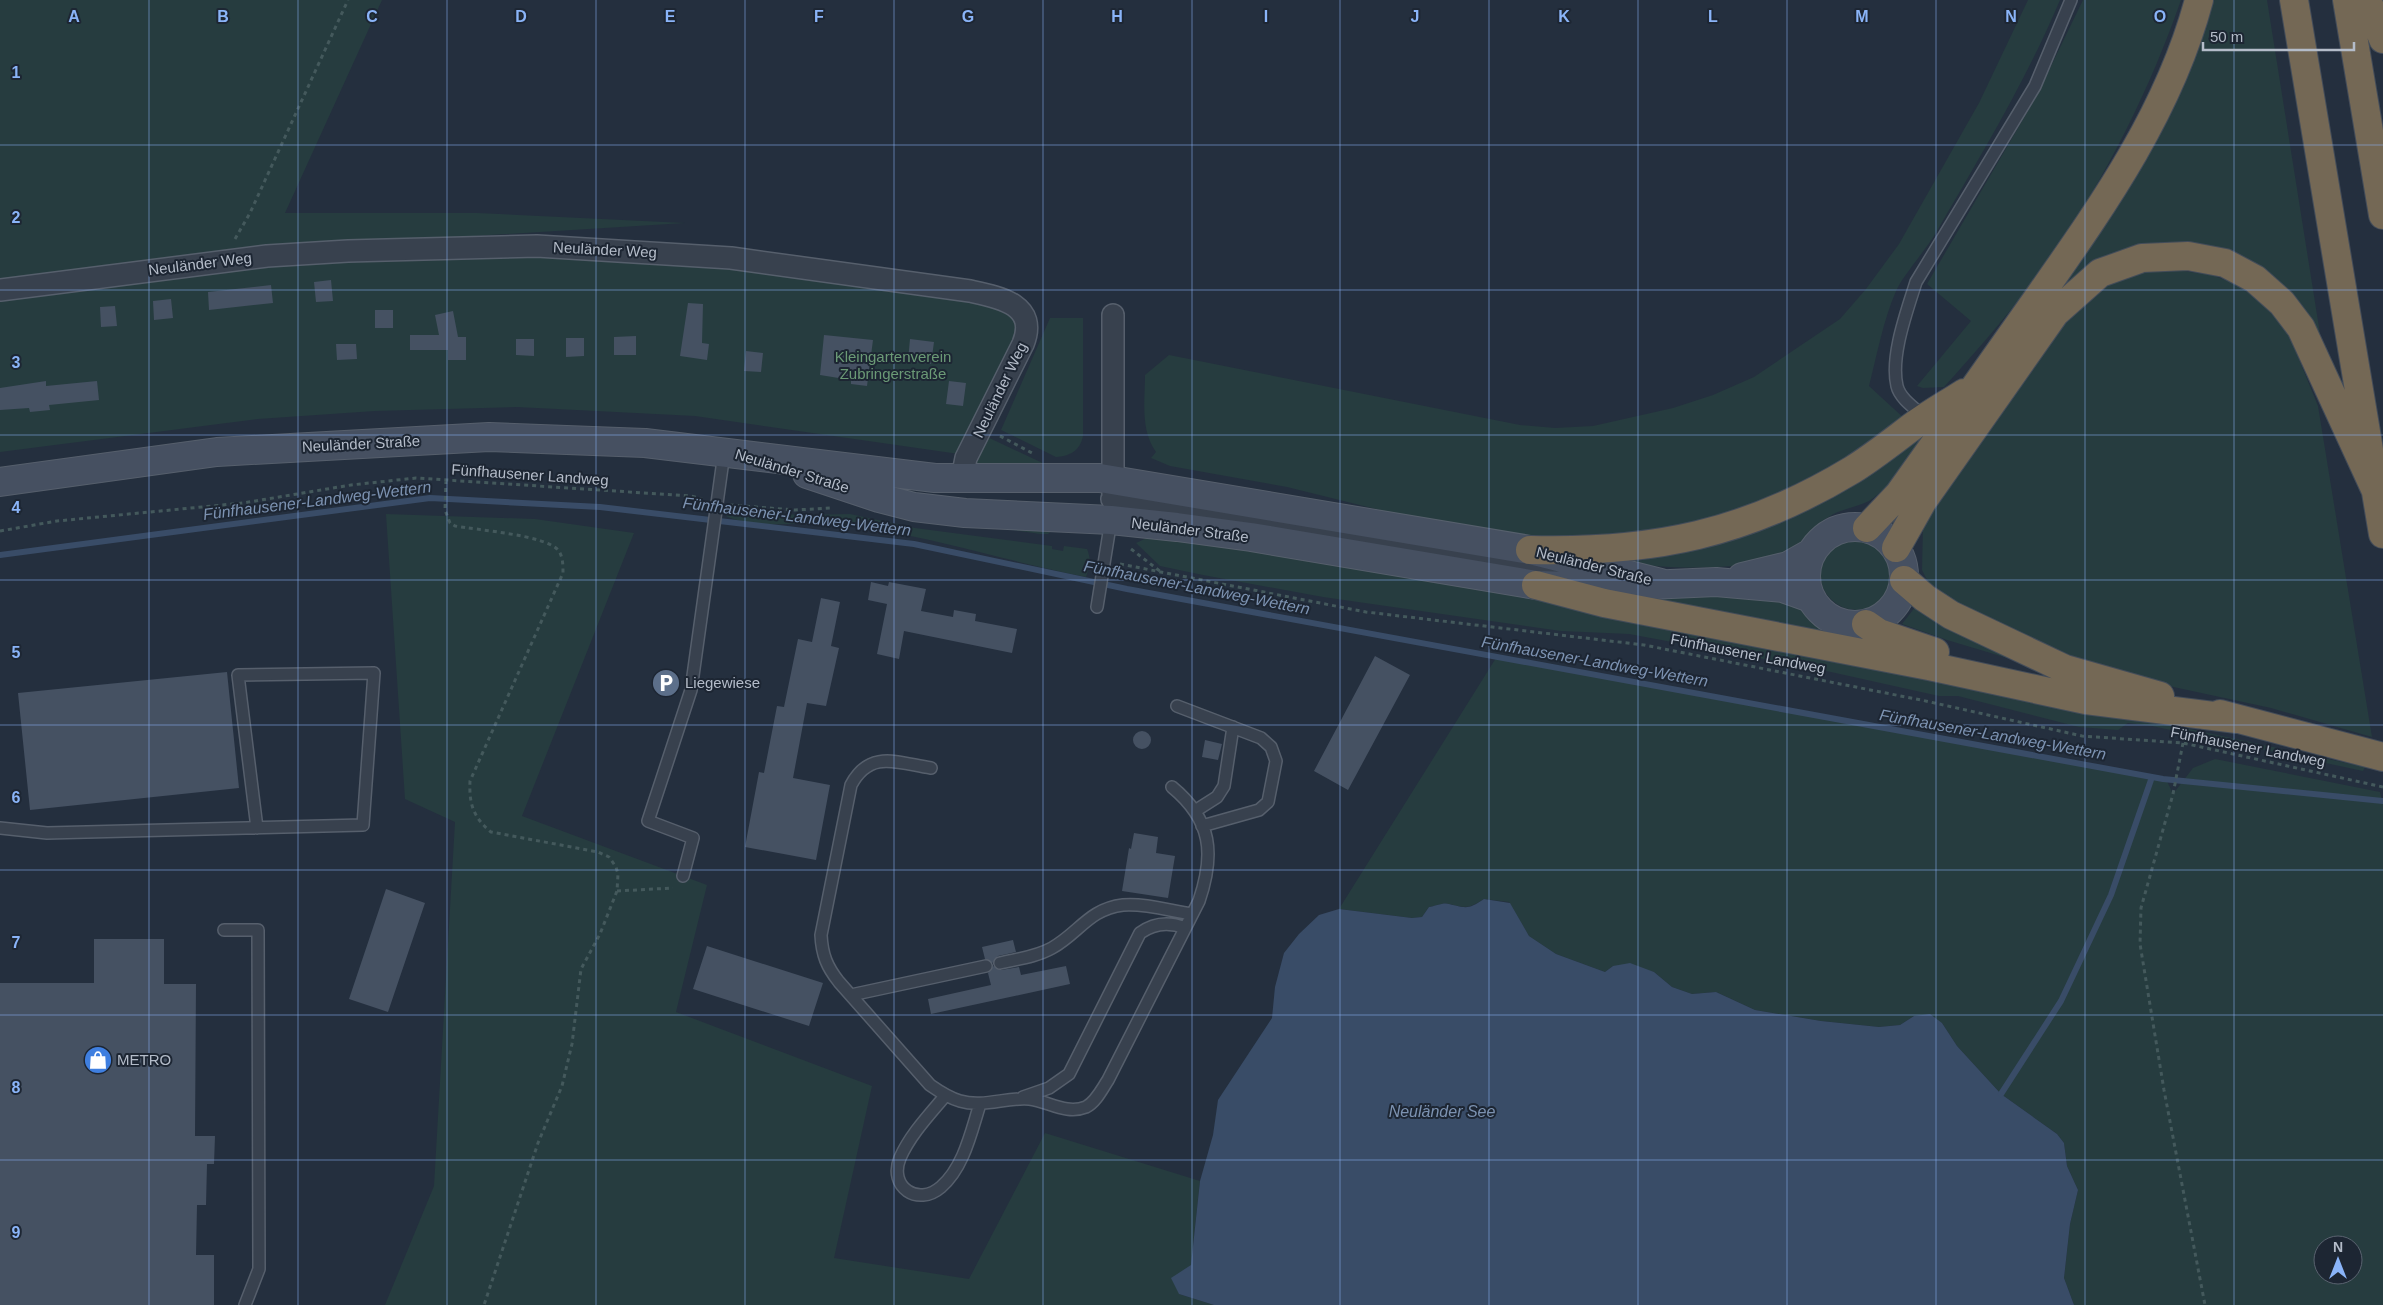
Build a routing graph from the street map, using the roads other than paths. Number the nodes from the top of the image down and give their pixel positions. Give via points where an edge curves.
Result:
1 (2071, 0) edge
2 (2200, 0) edge
3 (2294, 0) edge
4 (2347, 0) edge
5 (2367, 0) edge
6 (2383, 39) edge
7 (2383, 215) edge
8 (0, 290) edge
9 (1113, 316) dead end
10 (1974, 387) junction
11 (1926, 418) junction
12 (724, 451) junction
13 (962, 478) junction
14 (0, 482) edge
15 (2375, 489) junction
16 (1112, 500) junction
17 (1867, 528) junction
18 (2383, 534) edge
19 (1896, 548) junction
20 (1530, 550) junction
21 (1810, 553) junction
22 (1904, 580) junction
23 (1716, 582) junction
24 (1662, 583) junction
25 (1536, 585) junction
26 (1811, 598) junction
27 (1097, 607) dead end
28 (1866, 624) junction
29 (1176, 706) dead end
30 (2236, 719) junction
31 (1233, 727) junction
32 (2383, 757) edge
33 (931, 768) dead end
34 (1172, 787) dead end
35 (1195, 811) junction
36 (1202, 826) junction
37 (0, 828) edge
38 (257, 828) junction
39 (682, 882) road end
40 (1192, 914) junction
41 (1185, 928) junction
42 (224, 930) dead end
43 (1000, 963) dead end
44 (986, 966) dead end
45 (851, 996) junction
46 (945, 1096) junction
47 (1019, 1098) junction
48 (980, 1104) junction
49 (245, 1305) edge

1 - 11 lane via 2035,86 1916,282 1896,361 1897,387
2 - 10 highway via 2180,60 2141,141 2092,222
3 - 15 highway
4 - 7 highway
5 - 6 highway
8 - 13 street, Neuländer Weg via 267,256 537,246 732,258 878,276 994,296 1012,304 1023,314 1026,336 966,458
9 - 16 street
10 - 11 highway
10 - 17 highway via 1900,494
11 - 20 highway via 1826,486 1743,523 1710,534 1664,543 1617,548
12 - 13 main road, Neuländer Straße via 911,476
12 - 14 main road, Neuländer Straße via 645,443 489,437 216,452
12 - 16 main road, Neuländer Straße via 778,464 914,507 965,513
12 - 39 lane via 691,690 648,821 693,838
13 - 16 main road, Neuländer Straße via 1076,477
15 - 18 highway
15 - 19 highway via 2301,328 2282,303 2255,279 2225,264 2188,256 2142,258 2100,273 2055,313 1922,502
16 - 20 main road, Neuländer Straße
16 - 24 street via 1548,571
16 - 25 main road, Neuländer Straße via 1251,537
16 - 27 lane
17 - 19 main road via 1883,535
17 - 21 main road, Neuländer Straße via 1850,526 1834,531 1820,540
19 - 22 main road via 1903,563
20 - 24 main road, Neuländer Straße
21 - 23 main road, Neuländer Straße via 1776,569
21 - 26 main road, Neuländer Straße via 1805,576
22 - 28 main road via 1901,595 1893,608
22 - 30 highway via 1951,615 2065,669
23 - 24 main road, Neuländer Straße
23 - 26 main road, Neuländer Straße via 1783,588
24 - 25 main road, Neuländer Straße via 1603,587
25 - 30 highway via 1604,603 2086,700
26 - 28 main road, Neuländer Straße via 1817,608 1834,621
28 - 30 highway via 1879,633 1924,650 2078,687
29 - 31 lane
30 - 32 highway
31 - 35 lane via 1224,786 1217,797
31 - 36 lane via 1261,738 1271,748 1276,760 1268,802 1259,810
33 - 45 lane via 884,760 870,763 858,772 851,785 821,935 821,952 827,967
34 - 35 lane
35 - 36 lane
36 - 40 lane via 1209,848 1209,862 1207,877
37 - 38 lane via 47,833
38 - 38 lane via 363,825 374,673 238,675
40 - 41 lane
40 - 43 lane via 1134,906 1111,908 1095,914 1053,948
41 - 47 lane via 1154,925 1136,938 1069,1074
41 - 47 lane via 1108,1080 1095,1099 1087,1106 1063,1109
42 - 49 lane via 258,930 259,1269
44 - 45 lane
45 - 46 lane via 930,1085
46 - 48 lane
46 - 48 lane via 912,1136 899,1160 897,1180 903,1189 914,1194 927,1194 940,1188 952,1172 966,1148
47 - 48 lane

